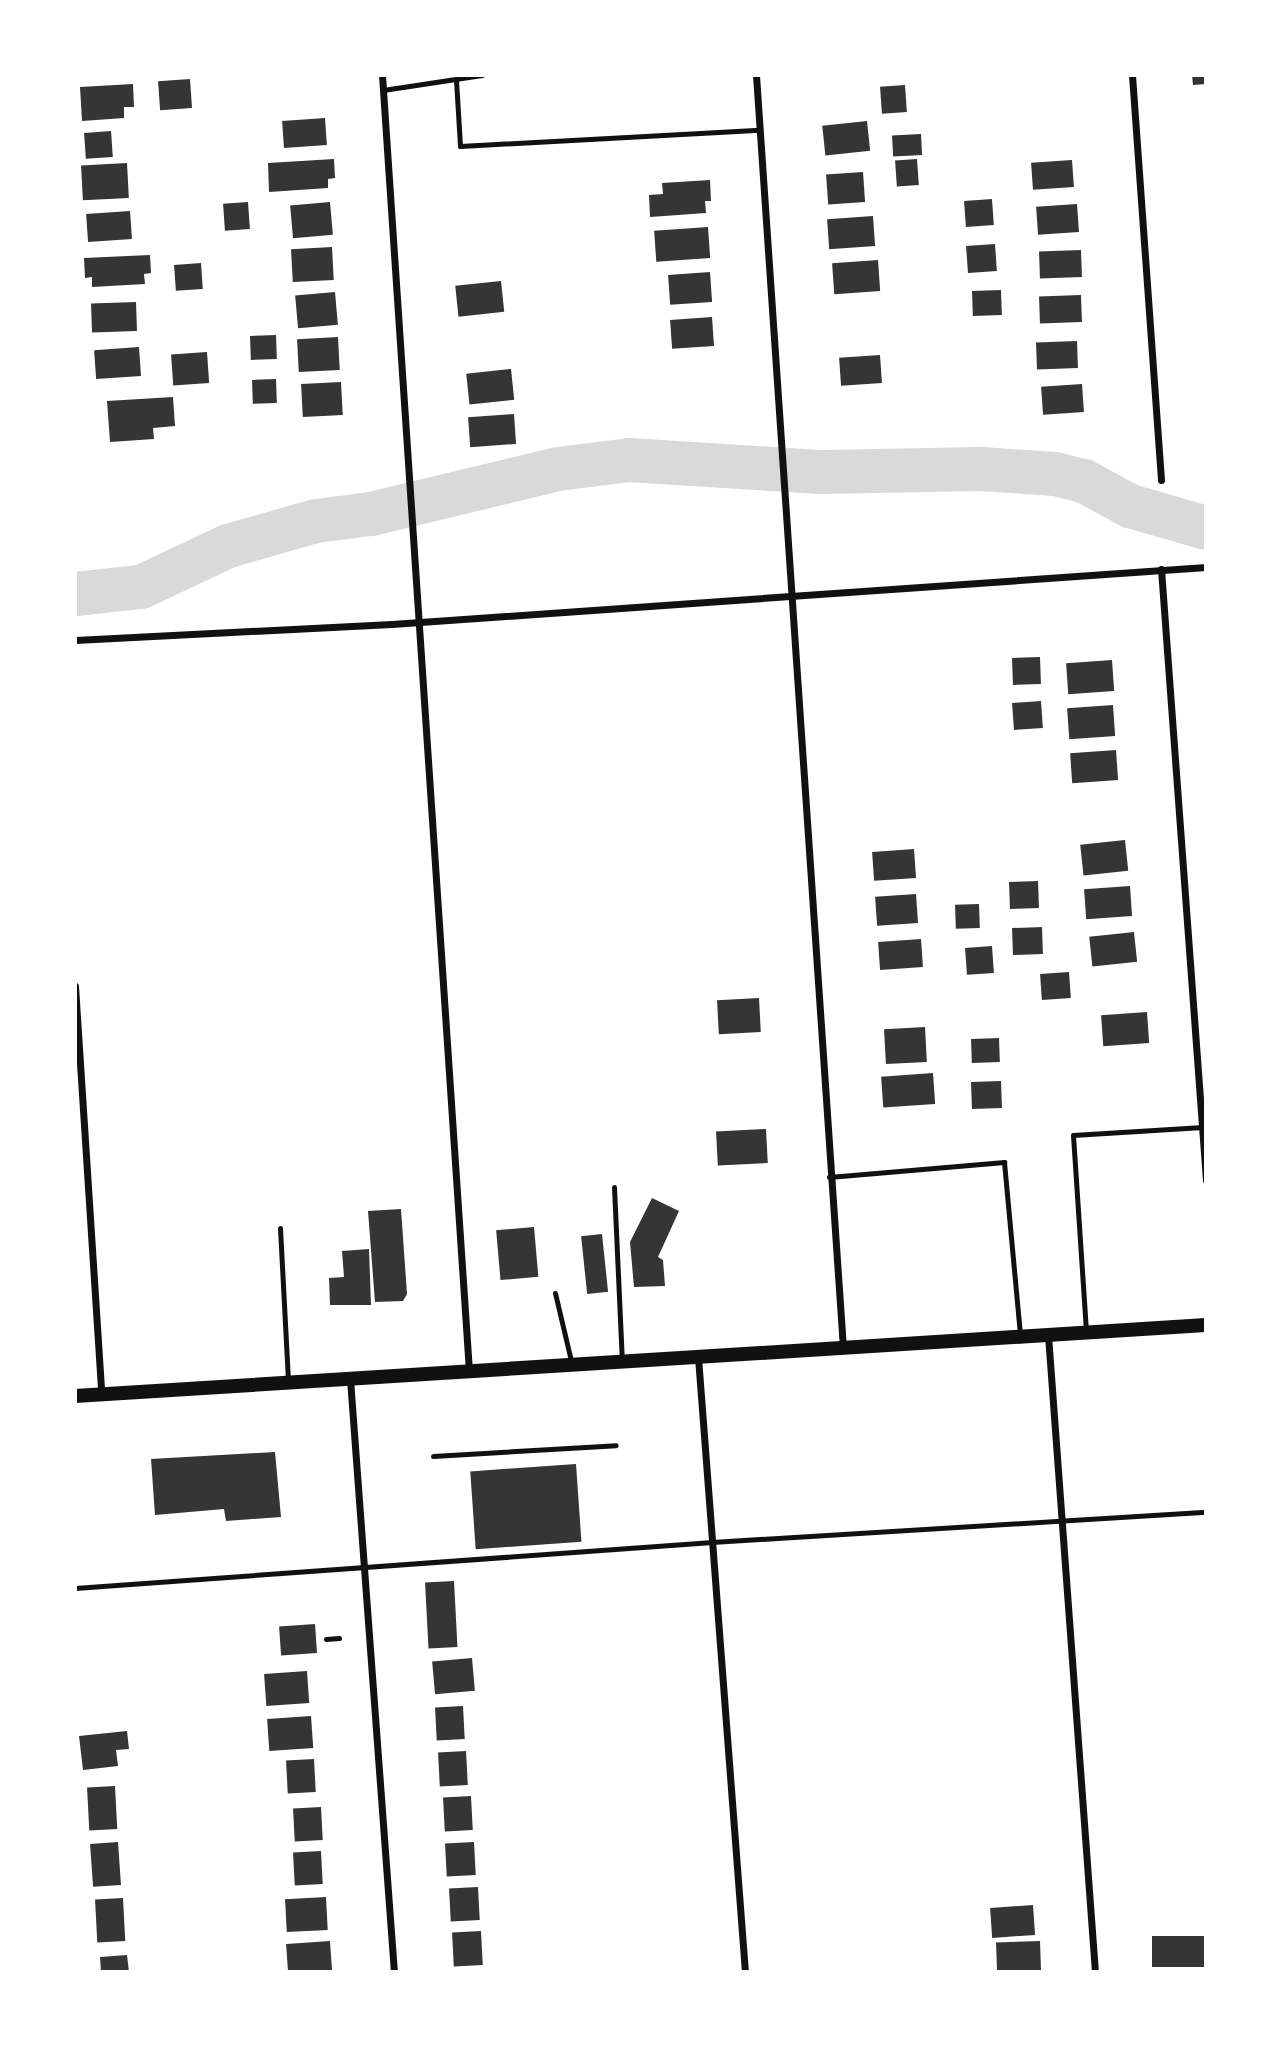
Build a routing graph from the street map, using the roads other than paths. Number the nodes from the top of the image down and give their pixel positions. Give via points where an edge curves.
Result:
1 (382, 75) edge
2 (482, 75) edge
3 (756, 75) edge
4 (1132, 75) edge
5 (456, 80) junction
6 (383, 90) junction
7 (760, 130) junction
8 (1161, 480) dead end
9 (1206, 567) edge
10 (1161, 569) junction
11 (790, 597) junction
12 (418, 622) junction
13 (75, 640) edge
14 (75, 986) edge
15 (1203, 1127) junction
16 (829, 1177) junction
17 (1206, 1181) edge
18 (614, 1187) dead end
19 (280, 1228) dead end
20 (555, 1293) dead end
21 (1206, 1325) edge
22 (1086, 1332) junction
23 (1048, 1334) junction
24 (1020, 1336) junction
25 (843, 1348) junction
26 (698, 1357) junction
27 (622, 1362) junction
28 (573, 1366) junction
29 (469, 1372) junction
30 (349, 1379) junction
31 (288, 1383) junction
32 (101, 1394) junction
33 (75, 1396) edge
34 (616, 1445) dead end
35 (433, 1457) dead end
36 (1206, 1512) edge
37 (1062, 1520) junction
38 (712, 1542) junction
39 (364, 1566) junction
40 (75, 1588) edge
41 (394, 1972) edge
42 (745, 1972) edge
43 (1096, 1972) edge

1 - 6 street
2 - 5 lane
3 - 7 street
4 - 8 street
5 - 6 lane
5 - 7 lane via 460,146
6 - 12 street
7 - 11 street
9 - 10 street
10 - 11 street
10 - 15 street
11 - 12 street
11 - 16 street
12 - 13 street
12 - 29 street
14 - 32 street
15 - 17 street
15 - 22 lane via 1073,1135
16 - 24 lane via 1004,1162
16 - 25 street
18 - 27 lane
19 - 31 lane
20 - 28 lane
21 - 22 main road
22 - 23 main road
23 - 24 main road
23 - 37 street
24 - 25 main road
25 - 26 main road
26 - 27 main road
26 - 38 street
27 - 28 main road
28 - 29 main road
29 - 30 main road
30 - 31 main road
30 - 39 street
31 - 32 main road
32 - 33 main road
34 - 35 lane
36 - 37 lane
37 - 38 lane
37 - 43 street
38 - 39 lane
38 - 42 street
39 - 40 lane
39 - 41 street

